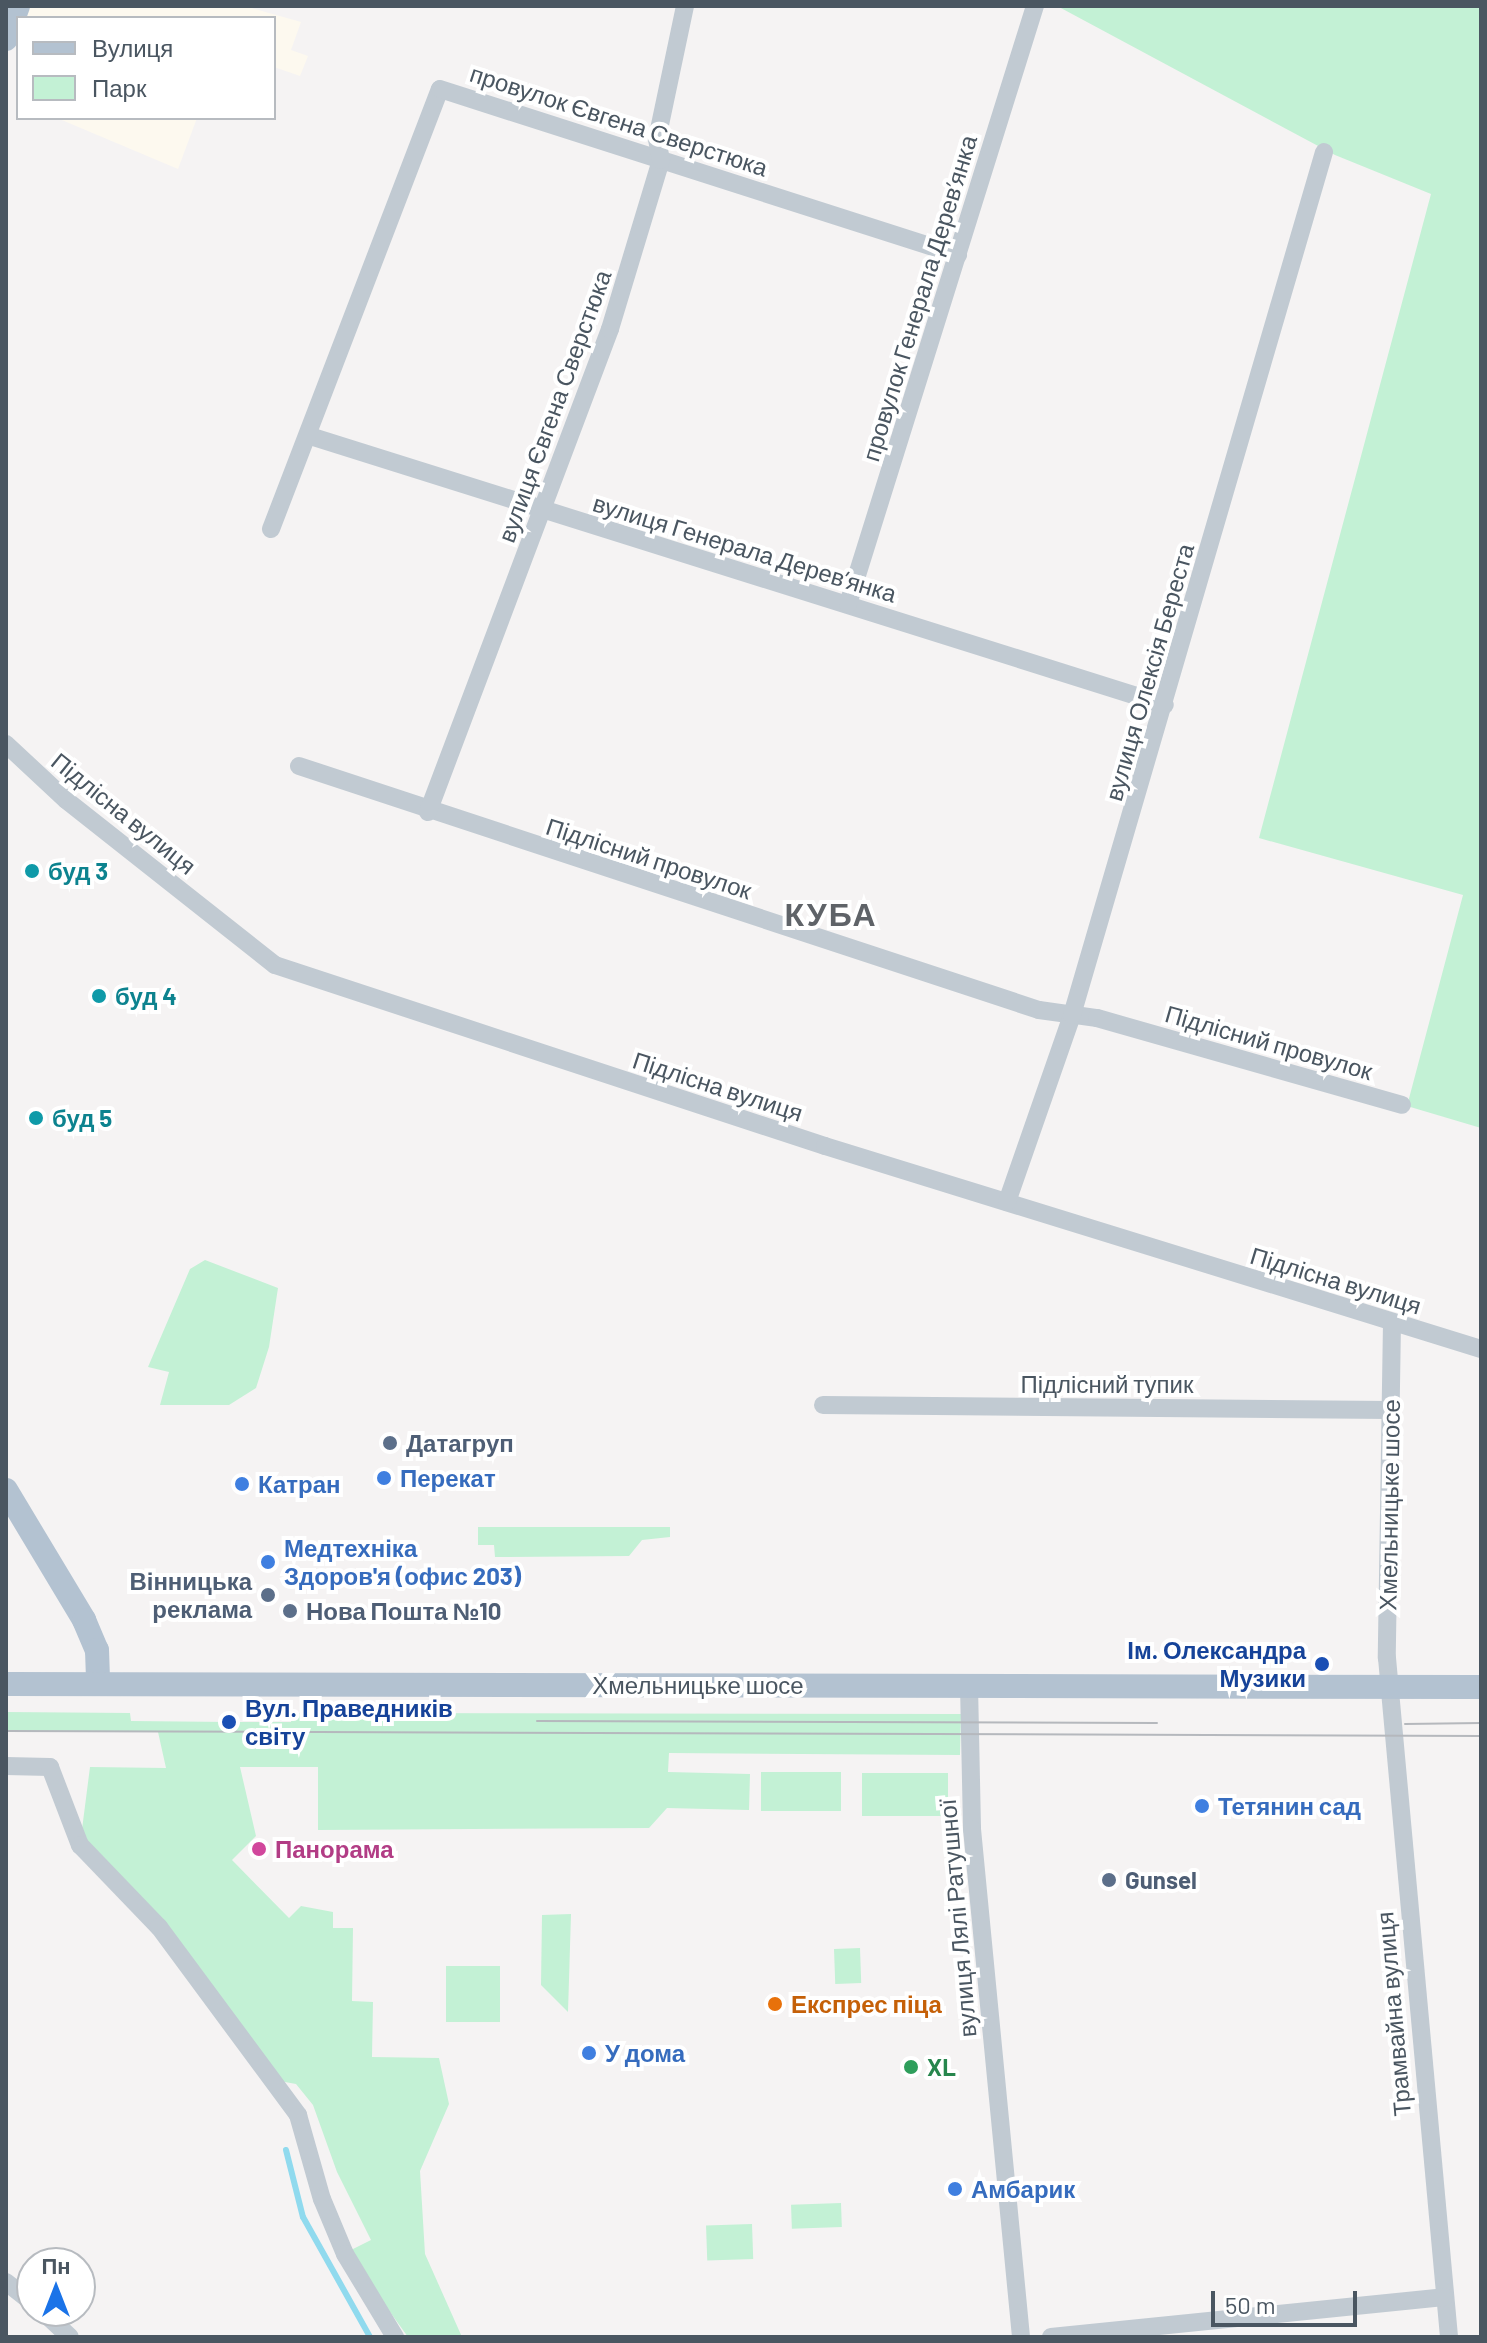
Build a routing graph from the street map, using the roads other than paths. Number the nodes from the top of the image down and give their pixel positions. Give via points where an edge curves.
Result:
1 (18, 6) edge
2 (685, 6) edge
3 (1035, 6) edge
4 (6, 39) edge
5 (1324, 152) dead end
6 (661, 160) junction
7 (958, 255) junction
8 (310, 436) junction
9 (542, 510) junction
10 (271, 529) dead end
11 (848, 604) junction
12 (1165, 705) junction
13 (6, 744) edge
14 (299, 766) dead end
15 (428, 812) junction
16 (1072, 1015) junction
17 (1402, 1105) dead end
18 (1007, 1202) junction
19 (1392, 1322) junction
20 (1481, 1349) edge
21 (823, 1405) dead end
22 (1390, 1410) junction
23 (6, 1490) edge
24 (6, 1684) edge
25 (98, 1684) junction
26 (969, 1685) junction
27 (1391, 1687) junction
28 (1481, 1687) edge
29 (6, 1766) edge
30 (1444, 2297) junction
31 (395, 2337) edge
32 (1021, 2337) edge
33 (1051, 2337) edge
34 (1449, 2337) edge

1 - 4 main road
2 - 6 street, вулиця Євгена Сверстюка via 657,139
3 - 7 street, провулок Генерала Деревʼянка
5 - 12 street, вулиця Олексія Береста
6 - 7 street, провулок Євгена Сверстюка
6 - 8 street, провулок Євгена Сверстюка via 440,89
6 - 9 street, вулиця Євгена Сверстюка via 610,329
7 - 11 street, провулок Генерала Деревʼянка
8 - 9 street, вулиця Генерала Деревʼянка
8 - 10 street, провулок Євгена Сверстюка
9 - 11 street, вулиця Генерала Деревʼянка
9 - 15 street, вулиця Євгена Сверстюка
11 - 12 street, вулиця Генерала Деревʼянка
12 - 16 street, вулиця Олексія Береста
13 - 18 street, Підлісна вулиця via 66,800 275,965
14 - 15 street, Підлісний провулок
15 - 16 street, Підлісний провулок via 1039,1010
16 - 17 street, Підлісний провулок
16 - 18 street, вулиця Олексія Береста
18 - 19 street, Підлісна вулиця
19 - 20 street, Підлісна вулиця
19 - 22 street, Хмельницьке шосе
21 - 22 street, Підлісний тупик
22 - 27 street, Хмельницьке шосе
23 - 25 main road via 84,1620 97,1650
24 - 25 main road, Хмельницьке шосе
25 - 26 main road, Хмельницьке шосе
26 - 27 main road, Хмельницьке шосе
26 - 32 street, вулиця Лялі Ратушної via 972,1829
27 - 28 main road, Хмельницьке шосе
27 - 30 street, Трамвайна вулиця
29 - 31 street via 50,1767 80,1845 159,1927 298,2115 322,2199 345,2254
30 - 33 street
30 - 34 street, Трамвайна вулиця

